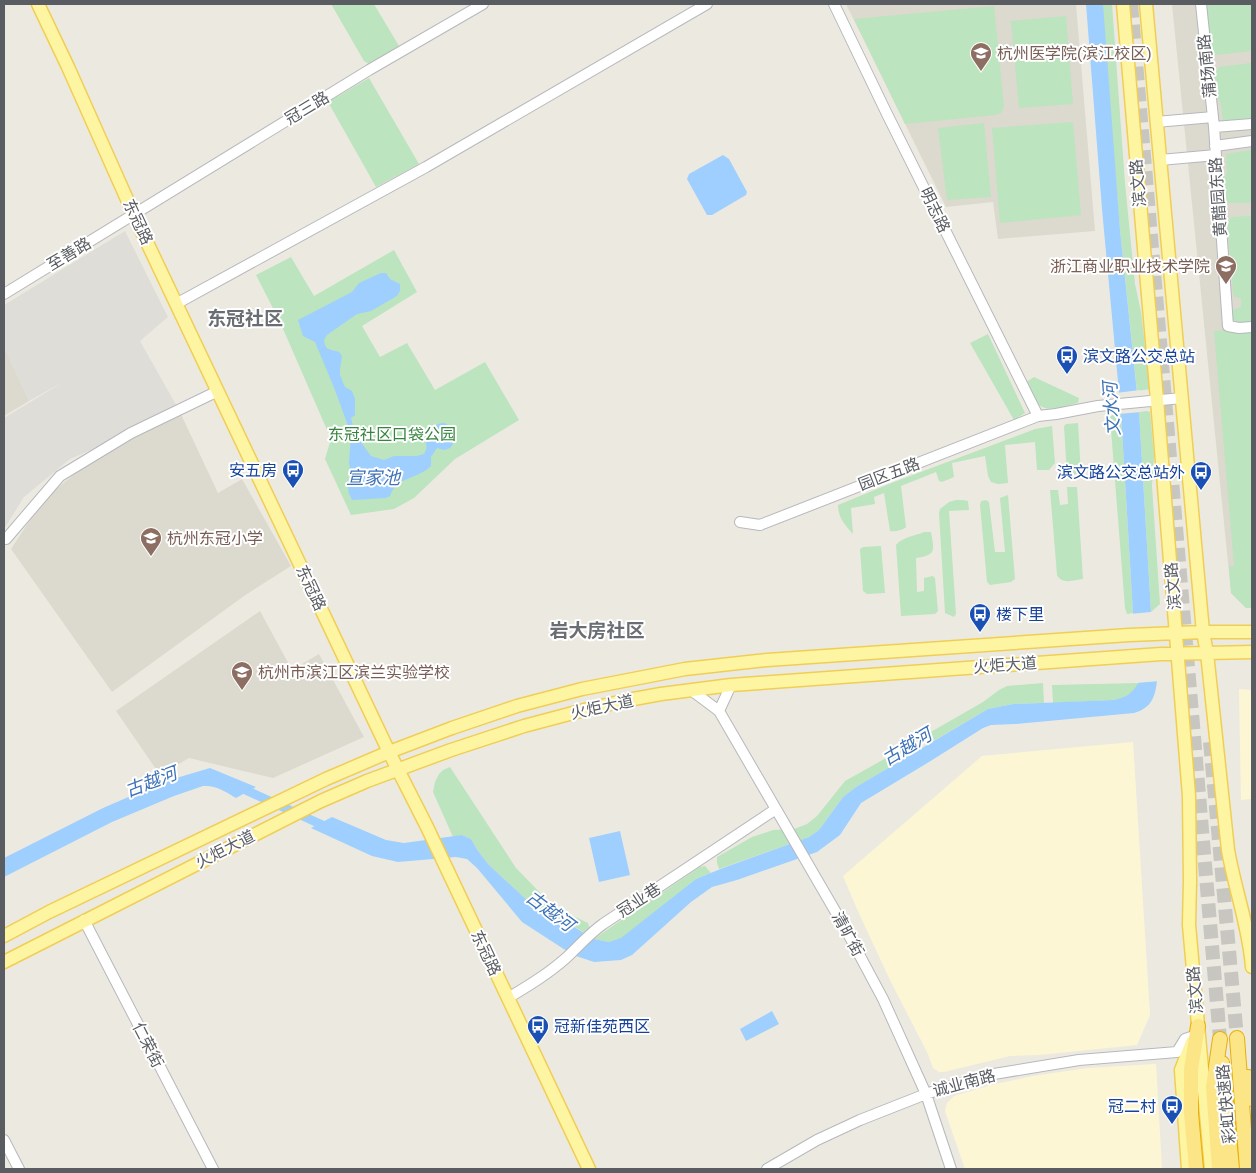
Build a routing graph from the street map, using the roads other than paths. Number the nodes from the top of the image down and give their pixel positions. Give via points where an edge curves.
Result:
1 (38, 4) edge
2 (482, 4) edge
3 (707, 4) edge
4 (834, 4) edge
5 (1122, 4) edge
6 (1146, 4) edge
7 (1201, 4) edge
8 (1156, 122) junction
9 (1213, 122) junction
10 (1252, 124) edge
11 (1252, 141) edge
12 (1215, 150) junction
13 (1160, 160) junction
14 (134, 214) junction
15 (4, 294) edge
16 (176, 304) junction
17 (1252, 327) edge
18 (218, 391) junction
19 (1182, 398) junction
20 (1152, 401) junction
21 (1038, 416) junction
22 (740, 522) dead end
23 (6, 539) dead end
24 (1203, 632) junction
25 (1252, 632) edge
26 (1176, 633) junction
27 (1252, 652) edge
28 (1177, 653) junction
29 (1207, 653) junction
30 (805, 658) junction
31 (806, 679) junction
32 (731, 685) junction
33 (691, 690) junction
34 (719, 711) junction
35 (389, 752) junction
36 (398, 769) junction
37 (776, 809) junction
38 (84, 920) junction
39 (4, 936) edge
40 (4, 962) edge
41 (1252, 967) edge
42 (508, 998) junction
43 (1196, 1031) junction
44 (1177, 1052) junction
45 (1183, 1065) junction
46 (926, 1094) junction
47 (1252, 1099) edge
48 (4, 1140) edge
49 (19, 1169) edge
50 (213, 1169) edge
51 (589, 1169) edge
52 (767, 1169) edge
53 (951, 1169) edge
54 (1188, 1169) edge
55 (1196, 1169) edge
56 (1211, 1169) edge
57 (1219, 1169) edge
58 (1232, 1169) edge
59 (1248, 1169) edge

1 - 14 main road, 东冠路
2 - 14 street, 冠三路
3 - 16 street via 426,167
4 - 21 street, 明志路
5 - 20 main road, 滨文路
6 - 8 main road, 滨文路
7 - 9 street, 蒲场南路
8 - 9 street
8 - 13 main road, 滨文路
9 - 10 street
9 - 12 street, 黄醋园东路
11 - 12 street
12 - 13 street
12 - 17 street, 黄醋园东路 via 1228,326
13 - 19 main road, 滨文路
14 - 15 street, 至善路
14 - 16 main road, 东冠路
16 - 18 main road, 东冠路
18 - 23 street via 131,433 60,476
18 - 35 main road, 东冠路
19 - 20 street, 园区五路
19 - 24 main road, 滨文路
20 - 21 street, 园区五路
20 - 26 main road, 滨文路
21 - 22 street, 园区五路 via 760,525
24 - 25 main road, 火炬大道
24 - 26 main road, 火炬大道
24 - 29 main road, 滨文路
26 - 28 main road, 滨文路
26 - 30 main road, 火炬大道
27 - 29 main road, 火炬大道
28 - 29 main road, 火炬大道
28 - 31 main road, 火炬大道
28 - 43 main road, 滨文路 via 1189,796 1188,925
29 - 41 main road, 滨文路 via 1228,850
30 - 31 main road via 810,666
30 - 35 main road, 火炬大道 via 685,669 582,688 517,706
31 - 32 main road, 火炬大道
32 - 33 main road, 火炬大道
32 - 34 street
33 - 34 street, 清旷街
33 - 36 main road, 火炬大道 via 604,705 532,724
34 - 37 street, 清旷街
35 - 36 main road, 东冠路
35 - 39 main road, 火炬大道 via 289,796
36 - 38 main road, 火炬大道 via 321,801
36 - 42 main road, 东冠路
37 - 42 street, 冠业巷 via 603,924 541,978
37 - 46 street, 清旷街 via 883,999
38 - 40 main road, 火炬大道
38 - 50 street, 仁荣街
42 - 51 main road, 东冠路
43 - 44 street via 1185,1039
43 - 45 main road
43 - 55 highway via 1191,1113
43 - 56 main road, 滨文路
44 - 45 street
44 - 46 street, 诚业南路 via 1080,1060 994,1074
45 - 54 main road
46 - 52 street, 诚业南路 via 817,1140
46 - 53 street, 清旷街
47 - 59 highway, 彩虹快速路 via 1237,1038
48 - 49 street
57 - 58 highway, 彩虹快速路 via 1213,1087 1220,1039

